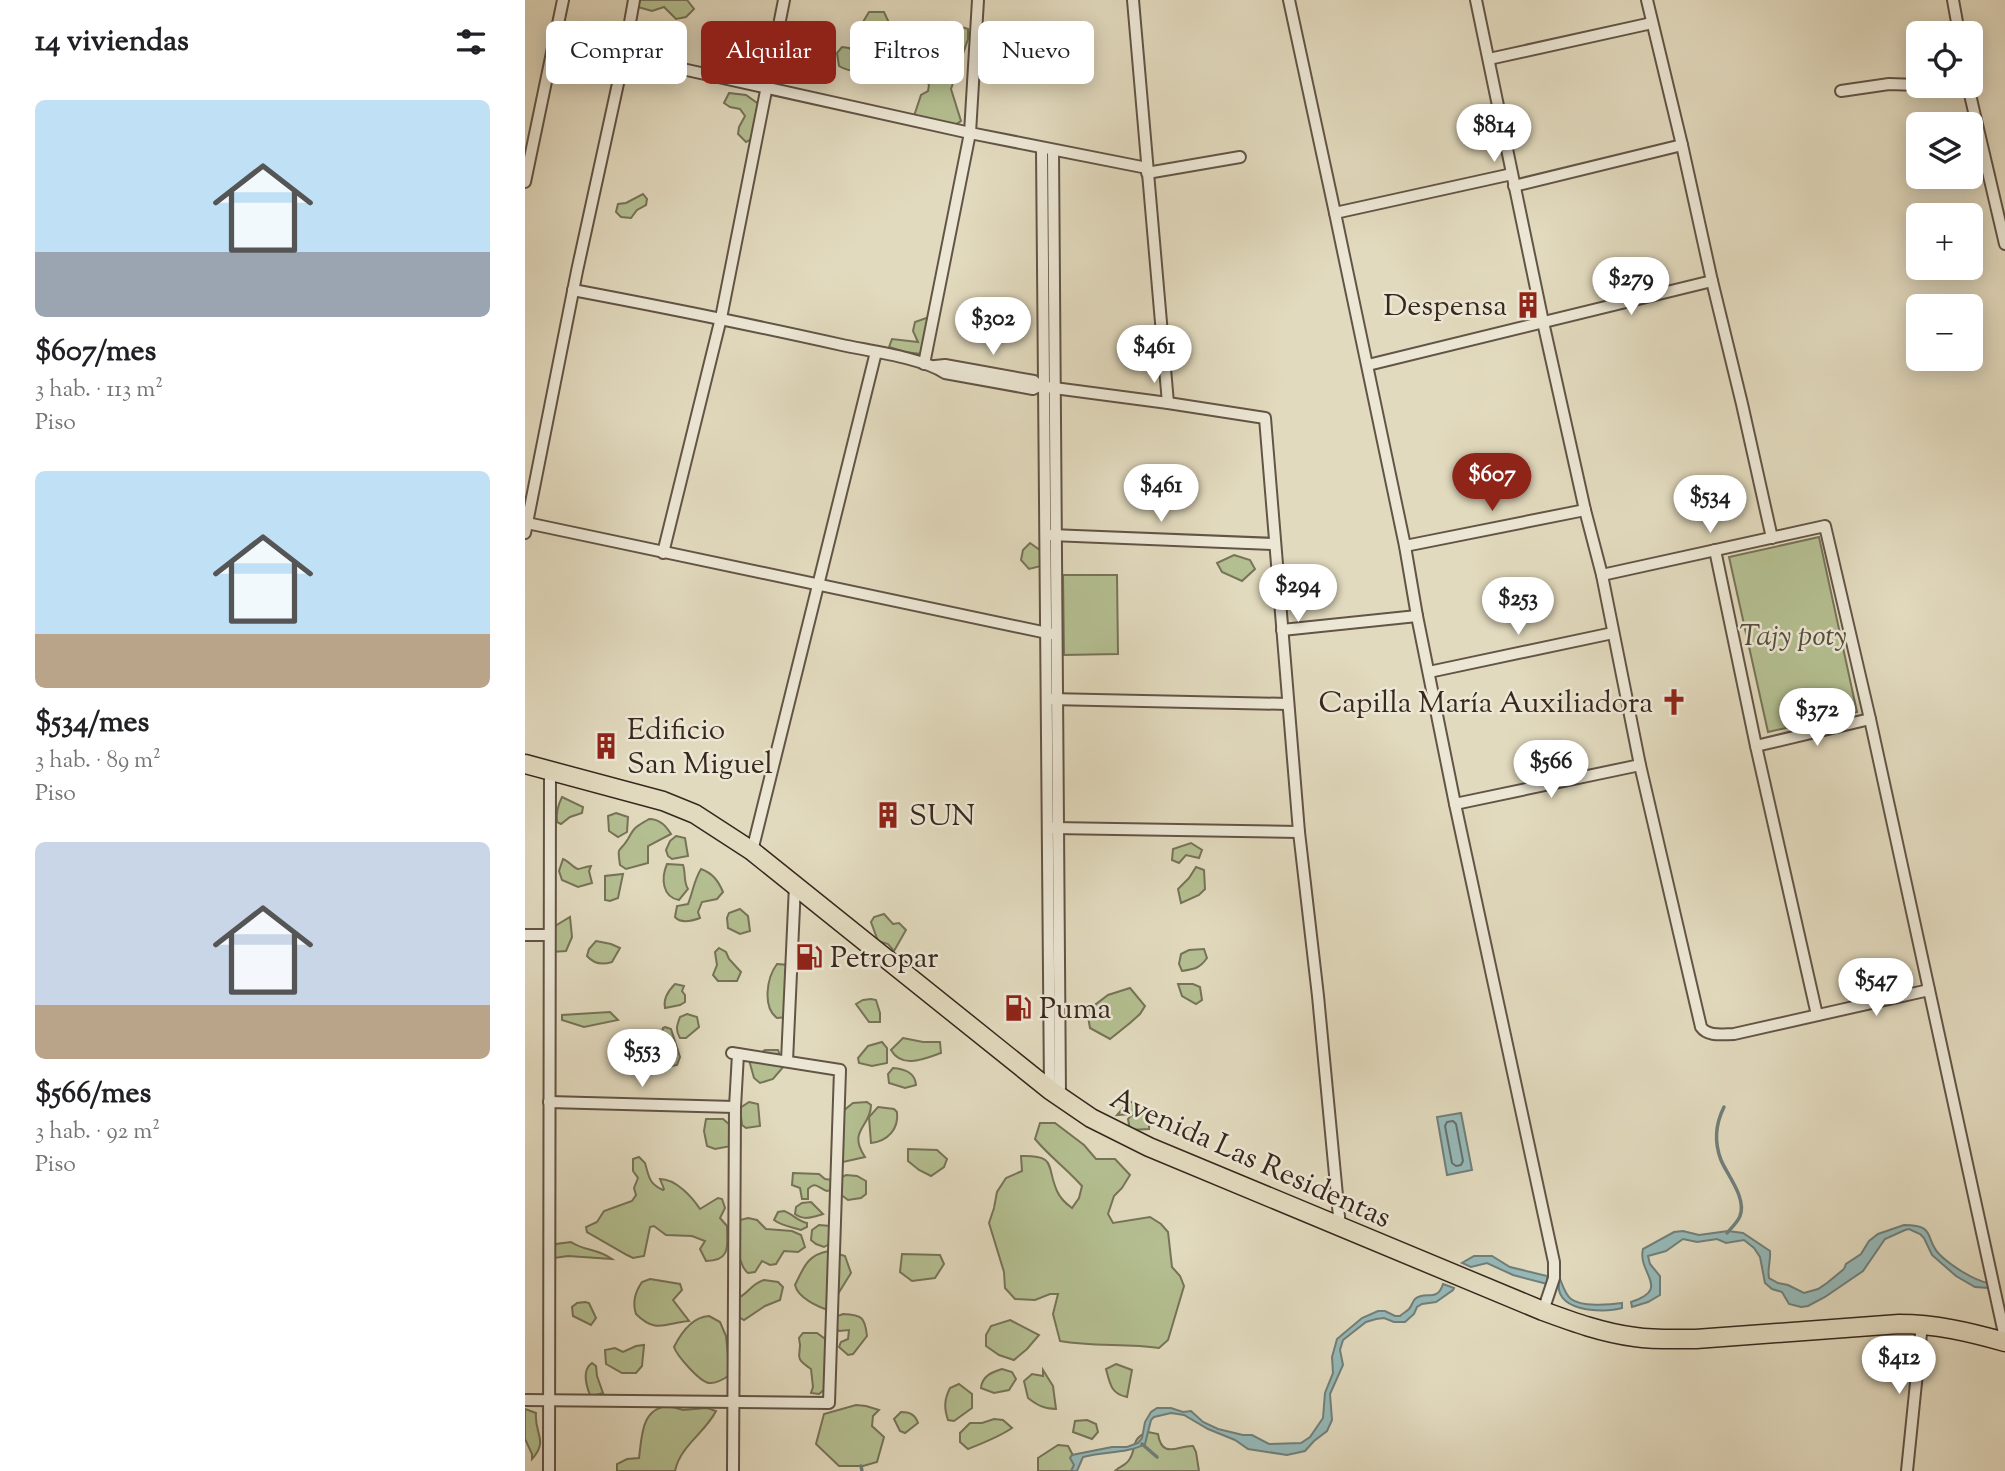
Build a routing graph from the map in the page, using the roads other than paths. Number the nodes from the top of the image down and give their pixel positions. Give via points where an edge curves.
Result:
1 (563, 0) edge
2 (634, 0) edge
3 (783, 0) edge
4 (978, 0) edge
5 (1133, 0) edge
6 (1289, 0) edge
7 (1476, 0) edge
8 (1647, 0) edge
9 (1953, 0) edge
10 (630, 21) edge
11 (1957, 21) edge
12 (1652, 23) junction
13 (1489, 59) junction
14 (687, 70) edge
15 (618, 84) edge
16 (1906, 85) edge
17 (767, 88) junction
18 (1841, 91) dead end
19 (1971, 98) edge
20 (970, 133) junction
21 (1682, 145) junction
22 (1047, 149) junction
23 (1241, 158) dead end
24 (1147, 171) junction
25 (1512, 174) junction
26 (525, 182) edge
27 (1514, 186) junction
28 (1335, 213) junction
29 (2005, 244) edge
30 (1712, 281) junction
31 (573, 290) junction
32 (721, 318) junction
33 (1543, 322) junction
34 (876, 352) junction
35 (929, 365) junction
36 (1368, 365) junction
37 (1046, 387) junction
38 (1168, 403) junction
39 (1585, 510) junction
40 (526, 528) edge
41 (1050, 535) junction
42 (1772, 538) junction
43 (1275, 544) junction
44 (1405, 546) junction
45 (1715, 550) junction
46 (663, 552) junction
47 (1602, 575) junction
48 (817, 584) junction
49 (1417, 616) junction
50 (1282, 630) junction
51 (1051, 633) junction
52 (1613, 633) junction
53 (1429, 672) junction
54 (1052, 699) junction
55 (1288, 704) junction
56 (1870, 719) junction
57 (1756, 746) junction
58 (525, 764) edge
59 (1640, 765) junction
60 (549, 771) junction
61 (1455, 804) junction
62 (1053, 827) junction
63 (1299, 832) junction
64 (752, 851) junction
65 (795, 885) junction
66 (525, 935) edge
67 (549, 935) junction
68 (1929, 990) junction
69 (1817, 1014) junction
70 (787, 1061) junction
71 (1055, 1093) junction
72 (548, 1102) junction
73 (735, 1107) junction
74 (1340, 1227) junction
75 (1543, 1311) junction
76 (1922, 1324) junction
77 (2005, 1340) edge
78 (525, 1400) edge
79 (549, 1401) junction
80 (733, 1401) junction
81 (549, 1471) edge
82 (733, 1471) edge
83 (1907, 1471) edge

1 - 26 street
2 - 10 street
3 - 17 street
4 - 20 street
5 - 24 street
6 - 28 street
7 - 13 street
8 - 12 street
9 - 11 street
12 - 13 street
12 - 21 street
13 - 25 street
14 - 17 street
15 - 31 street
16 - 18 street
17 - 20 street
17 - 32 street
19 - 29 street
20 - 22 street
20 - 35 street
21 - 27 street
21 - 30 street
22 - 24 street
22 - 37 street
23 - 24 street
24 - 38 street
25 - 27 street
25 - 28 street
27 - 33 street
28 - 36 street
30 - 33 street
30 - 42 street
31 - 32 street
31 - 40 street
32 - 34 street
32 - 46 street
33 - 36 street
33 - 39 street
34 - 35 street
34 - 48 street
35 - 37 street via 945,373
36 - 44 street
37 - 38 street
37 - 41 street
38 - 43 street via 1265,418
39 - 44 street
39 - 47 street
40 - 46 street
41 - 43 street
41 - 51 street
42 - 45 street
42 - 56 street via 1825,526
43 - 50 street
44 - 49 street
45 - 47 street
45 - 57 street
46 - 48 street
47 - 52 street
48 - 51 street
48 - 64 street
49 - 50 street
49 - 53 street
50 - 55 street
51 - 54 street
52 - 53 street
52 - 59 street
53 - 61 street
54 - 55 street
54 - 62 street
55 - 63 street
56 - 57 street
56 - 68 street
57 - 69 street
58 - 60 main road, Avenida Las Residentas
59 - 61 street
59 - 69 street via 1704,1032 1734,1034
60 - 64 main road, Avenida Las Residentas via 663,801 695,814
60 - 67 street
61 - 75 street via 1554,1262 1553,1284
62 - 63 street
62 - 71 street
63 - 74 street
64 - 65 main road, Avenida Las Residentas
65 - 70 street
65 - 71 main road, Avenida Las Residentas
66 - 67 street
67 - 72 street
68 - 69 street
68 - 77 street
70 - 73 street via 735,1054
70 - 80 street via 840,1070 829,1403
71 - 74 main road, Avenida Las Residentas via 1091,1118 1149,1147
72 - 73 street
72 - 79 street
73 - 80 street
74 - 75 main road, Avenida Las Residentas
75 - 76 main road, Avenida Las Residentas via 1604,1331 1663,1339
76 - 77 main road, Avenida Las Residentas
76 - 83 street
78 - 79 street
79 - 80 street
79 - 81 street
80 - 82 street

